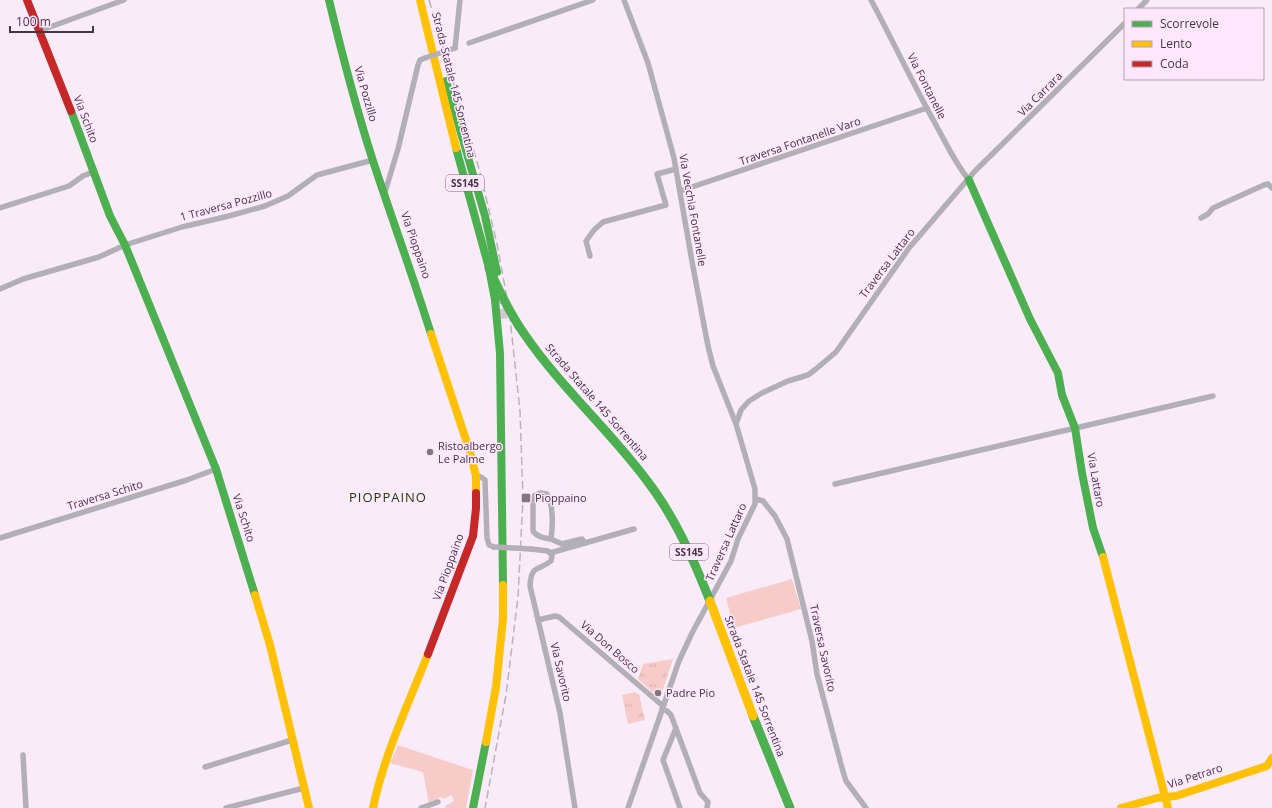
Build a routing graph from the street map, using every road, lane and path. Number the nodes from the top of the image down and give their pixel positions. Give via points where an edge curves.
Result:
1 (27, 0) edge
2 (124, 0) edge
3 (329, 0) edge
4 (420, 0) edge
5 (460, 0) edge
6 (593, 0) edge
7 (624, 0) edge
8 (871, 0) edge
9 (1147, 0) edge
10 (1139, 8) edge
11 (1124, 24) edge
12 (39, 31) junction
13 (429, 36) junction
14 (469, 43) dead end
15 (927, 108) junction
16 (373, 160) junction
17 (676, 168) junction
18 (93, 172) junction
19 (968, 180) junction
20 (1272, 188) edge
21 (680, 191) junction
22 (385, 192) junction
23 (0, 208) edge
24 (1201, 218) dead end
25 (125, 245) junction
26 (590, 256) dead end
27 (493, 270) junction
28 (0, 289) edge
29 (503, 322) tunnel mouth
30 (1213, 396) dead end
31 (736, 424) junction
32 (1075, 428) junction
33 (216, 469) junction
34 (476, 476) junction
35 (835, 484) dead end
36 (502, 489) junction
37 (756, 499) junction
38 (634, 529) dead end
39 (0, 538) edge
40 (551, 539) junction
41 (585, 543) junction
42 (550, 553) junction
43 (538, 620) junction
44 (663, 708) junction
45 (676, 728) junction
46 (292, 740) junction
47 (23, 754) dead end
48 (1272, 758) edge
49 (205, 767) dead end
50 (304, 788) junction
51 (1166, 798) junction
52 (438, 802) dead end
53 (26, 808) edge
54 (226, 808) edge
55 (309, 808) edge
56 (373, 808) edge
57 (422, 808) edge
58 (473, 808) edge
59 (575, 808) edge
60 (628, 808) edge
61 (680, 808) edge
62 (707, 808) edge
63 (790, 808) edge
64 (866, 808) edge
65 (1120, 808) edge
66 (1168, 808) edge

1 - 12 main road, Via Schito
2 - 12 street
3 - 16 main road, Via Pozzillo
4 - 13 main road, Strada Statale 145 Sorrentina / SS145
5 - 22 street, bridge via 455,48 420,60 418,65
6 - 14 street
7 - 17 street, Via Vecchia Fontanelle via 648,63
8 - 15 street, Via Fontanelle
9 - 10 street
11 - 19 street, Via Carrara
12 - 18 main road, Via Schito
13 - 27 main road, Strada Statale 145 Sorrentina / SS145 via 476,224
13 - 27 main road via 442,67 489,231
15 - 19 street, Via Fontanelle
15 - 21 street, Traversa Fontanelle Varo
16 - 22 main road, Via Pozzillo
16 - 25 street, 1 Traversa Pozzillo via 318,175 288,196 265,206 182,227
17 - 21 street, Via Vecchia Fontanelle
17 - 26 street via 657,174 666,205 600,224 586,241
18 - 23 street via 69,186
18 - 25 main road, Via Schito via 110,216
19 - 31 street, Traversa Lattaro via 909,248 836,352 808,375 782,384 749,401
19 - 32 main road, Via Lattaro via 1030,319 1058,373 1062,395
20 - 24 street via 1268,184 1264,185 1213,208
21 - 31 street, Via Vecchia Fontanelle via 708,346 713,366
22 - 34 main road, Via Pioppaino via 416,281
25 - 28 street via 99,257 23,279
25 - 33 main road, Via Schito
27 - 36 main road, bridge via 500,353
27 - 63 main road, Strada Statale 145 Sorrentina / SS145, bridge via 502,298 523,334 635,464 682,536 709,598
29 - 36 main road via 508,427
30 - 32 street
31 - 37 street, Traversa Lattaro
32 - 35 street
32 - 51 main road, Via Lattaro via 1093,528 1105,562
33 - 39 street, Traversa Schito
33 - 46 main road, Via Schito via 270,645
34 - 42 street, bridge via 481,476 485,480 489,544 494,547 545,550
34 - 56 main road, Via Pioppaino via 473,536 394,739 378,784
36 - 58 main road via 501,648
37 - 44 street, Traversa Lattaro via 731,561 679,661
37 - 64 street, Traversa Savorito via 763,501 776,516 787,539 812,641 817,674 842,768 846,781
38 - 41 street
40 - 40 street via 550,499 547,494 540,493 534,496 532,531 535,535
40 - 41 street via 562,544 582,539
41 - 42 street
42 - 43 street, Via Savorito via 551,562 536,569 531,577 531,592
43 - 44 street, Via Don Bosco via 560,617
43 - 59 street, Via Savorito via 560,713
44 - 45 street, Via Don Bosco via 671,715
44 - 60 street, Traversa Lattaro
45 - 61 street via 663,760
45 - 62 street, Via Don Bosco via 700,793 708,802
46 - 49 street
46 - 50 main road, Via Schito
47 - 53 street
48 - 51 main road, Via Petraro via 1267,766
50 - 54 street
50 - 55 main road, Via Schito
51 - 65 main road, Via Petraro
51 - 66 main road, Via Lattaro
52 - 57 street

